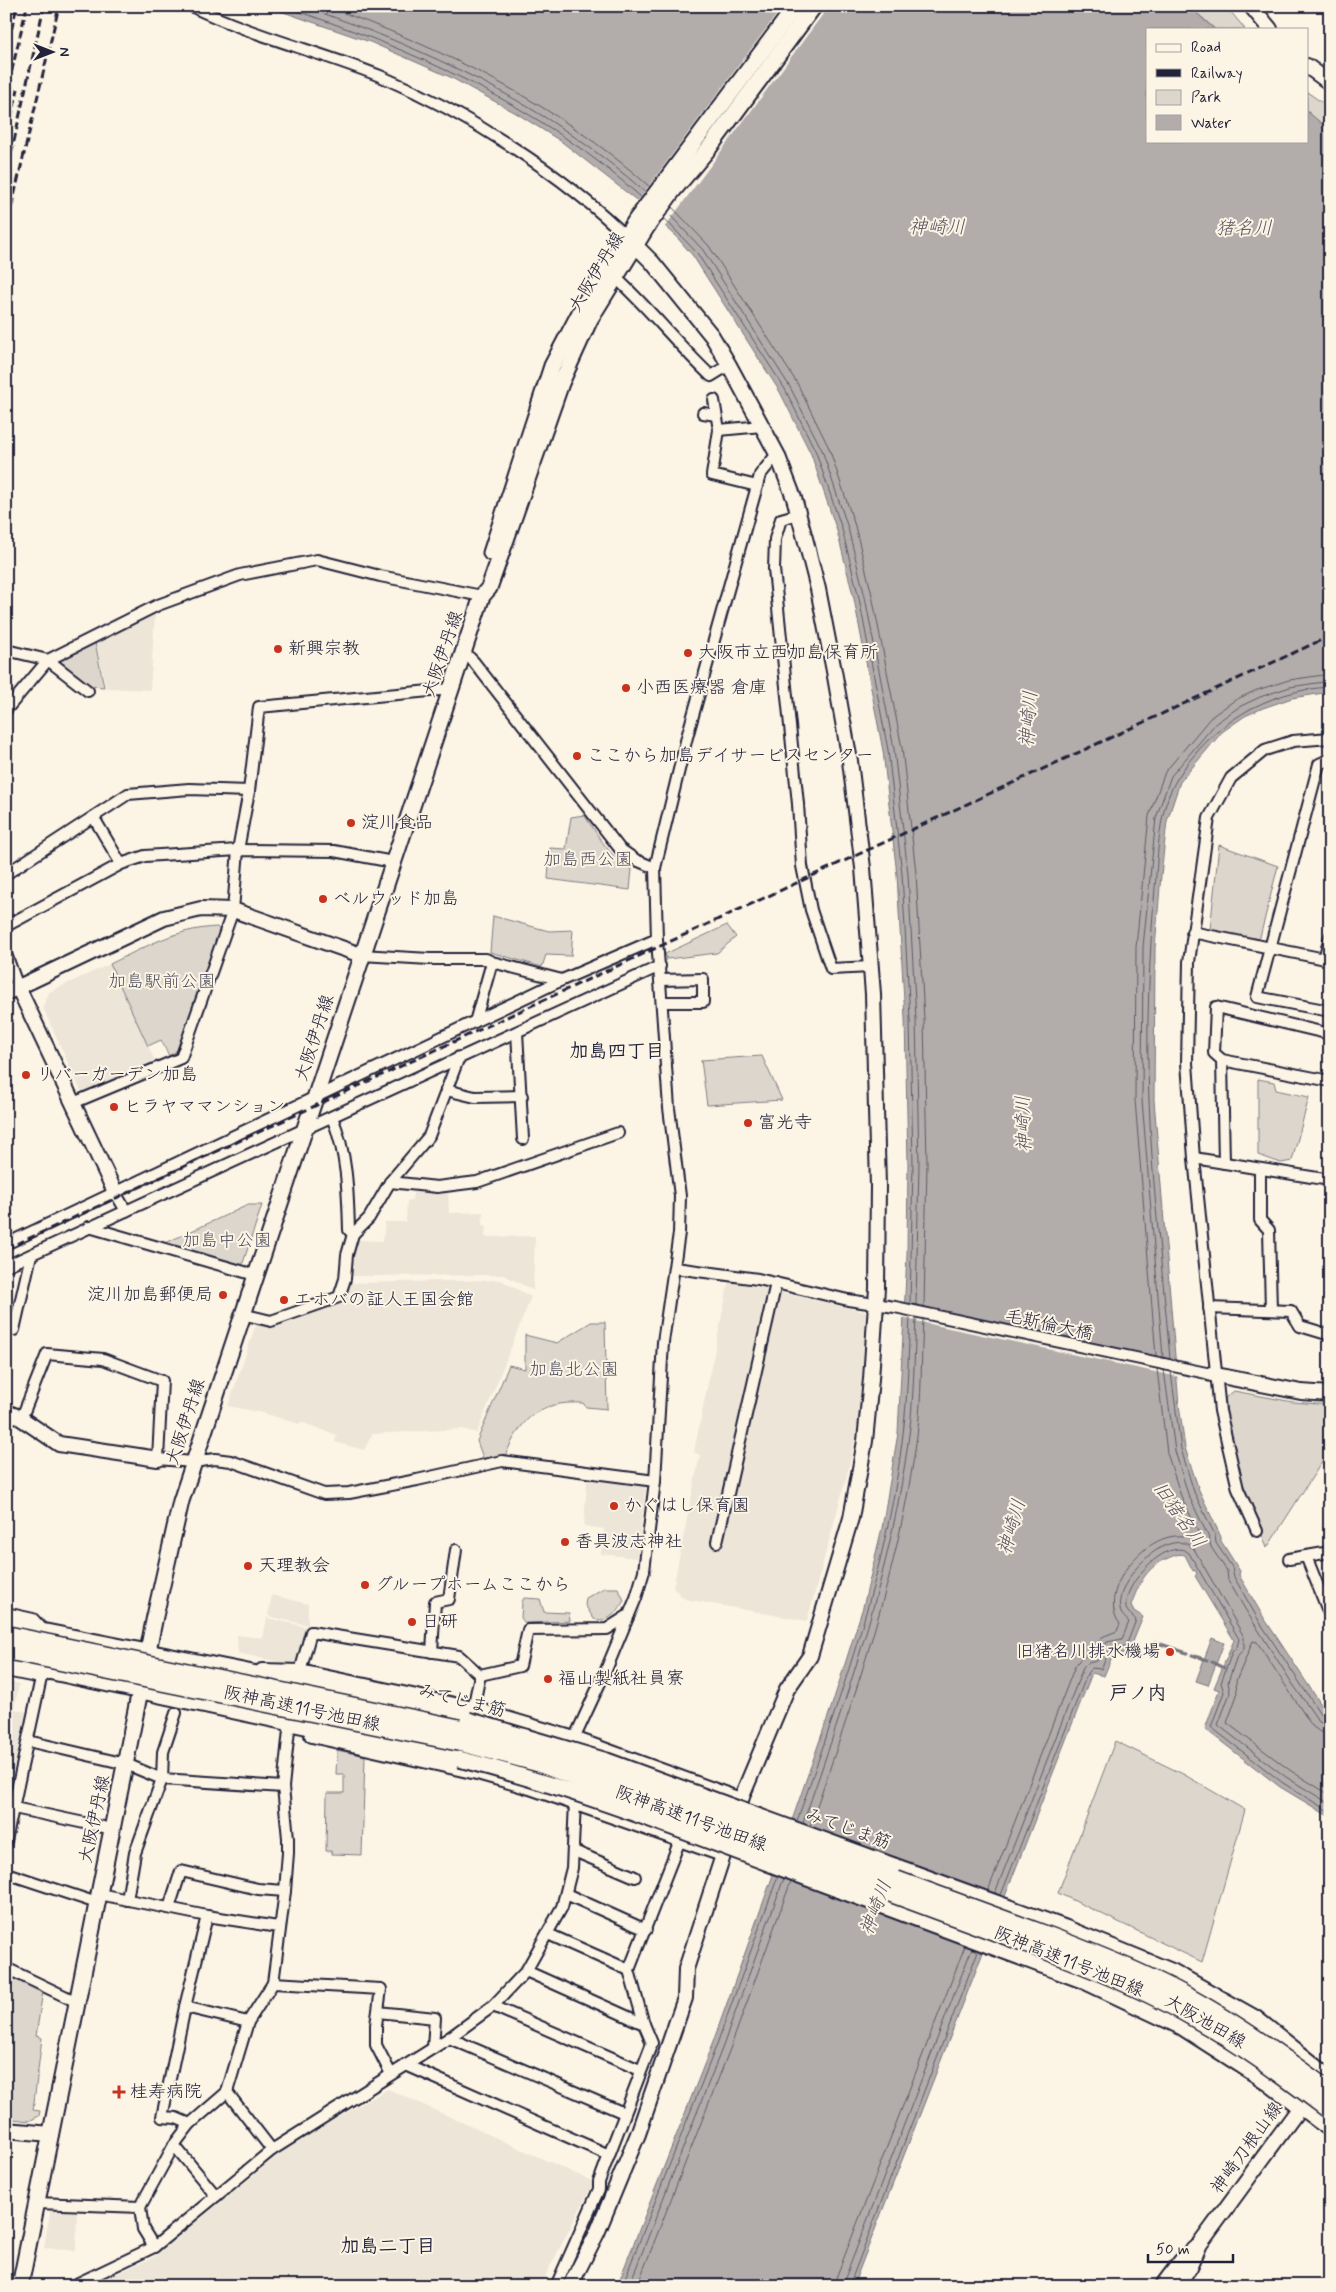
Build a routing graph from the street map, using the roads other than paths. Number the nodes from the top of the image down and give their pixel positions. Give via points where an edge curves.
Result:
1 (191, 6) edge
2 (796, 6) edge
3 (814, 6) edge
4 (1251, 6) edge
5 (1269, 28) edge
6 (1308, 67) edge
7 (1330, 83) edge
8 (632, 238) junction
9 (615, 277) junction
10 (729, 365) junction
11 (714, 400) dead end
12 (703, 413) dead end
13 (716, 415) junction
14 (762, 426) junction
15 (719, 430) junction
16 (777, 454) junction
17 (757, 486) junction
18 (799, 514) junction
19 (482, 596) junction
20 (6, 650) edge
21 (464, 652) junction
22 (48, 660) junction
23 (451, 688) junction
24 (88, 691) dead end
25 (6, 710) edge
26 (1330, 738) edge
27 (1330, 759) edge
28 (249, 791) junction
29 (94, 818) junction
30 (238, 850) junction
31 (392, 862) junction
32 (121, 864) junction
33 (655, 868) junction
34 (6, 874) edge
35 (233, 910) junction
36 (6, 926) edge
37 (1192, 932) junction
38 (1330, 937) edge
39 (657, 939) junction
40 (1270, 948) junction
41 (6, 954) edge
42 (361, 955) junction
43 (1327, 960) edge
44 (492, 962) junction
45 (660, 966) junction
46 (871, 967) junction
47 (562, 980) junction
48 (661, 980) junction
49 (12, 990) edge
50 (663, 1002) junction
51 (1330, 1011) edge
52 (475, 1022) junction
53 (517, 1032) junction
54 (1330, 1034) edge
55 (459, 1057) junction
56 (1222, 1060) junction
57 (1330, 1082) edge
58 (446, 1090) junction
59 (522, 1096) junction
60 (314, 1099) junction
61 (73, 1103) junction
62 (332, 1117) junction
63 (304, 1131) junction
64 (618, 1133) dead end
65 (524, 1139) dead end
66 (1194, 1158) junction
67 (1224, 1163) junction
68 (1260, 1169) junction
69 (1330, 1180) edge
70 (390, 1182) junction
71 (115, 1192) junction
72 (126, 1210) junction
73 (89, 1227) junction
74 (353, 1234) junction
75 (6, 1244) edge
76 (31, 1255) junction
77 (6, 1266) edge
78 (675, 1268) junction
79 (255, 1275) junction
80 (776, 1283) junction
81 (878, 1305) junction
82 (1209, 1308) junction
83 (1271, 1309) junction
84 (242, 1314) junction
85 (14, 1330) dead end
86 (1330, 1334) edge
87 (1214, 1375) junction
88 (1330, 1394) edge
89 (13, 1414) edge
90 (158, 1460) junction
91 (193, 1462) junction
92 (655, 1480) junction
93 (1257, 1531) dead end
94 (717, 1542) dead end
95 (456, 1550) dead end
96 (1330, 1552) edge
97 (1306, 1556) junction
98 (1289, 1559) dead end
99 (6, 1613) edge
100 (629, 1615) junction
101 (1330, 1616) edge
102 (6, 1624) edge
103 (45, 1632) junction
104 (6, 1635) edge
105 (6, 1650) edge
106 (149, 1652) junction
107 (432, 1652) junction
108 (6, 1662) edge
109 (6, 1670) edge
110 (243, 1671) junction
111 (300, 1672) junction
112 (480, 1674) junction
113 (47, 1675) junction
114 (140, 1691) junction
115 (237, 1711) junction
116 (176, 1713) dead end
117 (471, 1715) junction
118 (289, 1730) junction
119 (574, 1738) junction
120 (28, 1741) junction
121 (126, 1764) junction
122 (162, 1779) junction
123 (283, 1787) junction
124 (740, 1800) junction
125 (575, 1802) junction
126 (14, 1808) junction
127 (103, 1827) dead end
128 (680, 1840) junction
129 (6, 1841) edge
130 (574, 1850) junction
131 (722, 1854) junction
132 (894, 1866) joint
133 (6, 1873) edge
134 (635, 1877) dead end
135 (285, 1890) junction
136 (566, 1894) junction
137 (98, 1898) junction
138 (128, 1900) junction
139 (169, 1908) junction
140 (207, 1916) junction
141 (278, 1927) junction
142 (646, 1930) junction
143 (548, 1934) junction
144 (6, 1968) edge
145 (629, 1970) junction
146 (526, 1971) junction
147 (273, 1982) junction
148 (77, 2002) junction
149 (493, 2006) junction
150 (185, 2007) junction
151 (378, 2012) junction
152 (248, 2022) junction
153 (644, 2024) junction
154 (449, 2038) junction
155 (433, 2048) junction
156 (406, 2065) junction
157 (640, 2070) junction
158 (391, 2074) junction
159 (1327, 2076) edge
160 (227, 2092) junction
161 (1330, 2092) edge
162 (1300, 2107) junction
163 (1330, 2110) edge
164 (624, 2113) junction
165 (190, 2124) junction
166 (1330, 2129) edge
167 (6, 2130) edge
168 (51, 2134) junction
169 (174, 2145) junction
170 (272, 2150) junction
171 (609, 2155) junction
172 (216, 2196) junction
173 (37, 2203) junction
174 (140, 2207) junction
175 (1200, 2244) junction
176 (154, 2247) junction
177 (20, 2286) edge
178 (72, 2286) edge
179 (556, 2286) edge
180 (570, 2286) edge
181 (1162, 2286) edge
182 (1176, 2286) edge

1 - 8 street via 250,32 380,76 440,105 572,189
2 - 8 main road, 大阪伊丹線
3 - 8 main road, 大阪伊丹線 via 709,148
4 - 5 street
6 - 7 street
8 - 9 main road, 大阪伊丹線
8 - 10 street via 700,321
8 - 19 main road, 大阪伊丹線 via 586,301 552,366 481,585
9 - 10 street via 656,316 710,376
9 - 19 main road, 大阪伊丹線 via 590,319 561,383 489,588
10 - 14 street
11 - 13 street
12 - 13 street
13 - 15 street
14 - 15 street
14 - 16 street
15 - 17 street via 712,475
16 - 17 street via 760,475
16 - 18 street
17 - 33 street via 687,737
18 - 46 street via 818,589 850,762
18 - 46 street via 781,519 775,539 774,569 802,866 811,910 831,969
19 - 21 main road, 大阪伊丹線
19 - 22 street via 317,560 240,575 158,605
20 - 22 street
21 - 23 main road, 大阪伊丹線
21 - 33 street via 620,849
22 - 24 street
22 - 25 street
23 - 28 street via 259,707
23 - 31 main road, 大阪伊丹線
26 - 37 street via 1293,741 1265,750 1231,778 1209,818
27 - 40 street via 1319,764
28 - 29 street via 189,789 128,794
28 - 30 street
29 - 32 street
29 - 34 street
30 - 31 street via 334,851
30 - 32 street via 145,856
30 - 35 street
31 - 42 main road, 大阪伊丹線
32 - 36 street
33 - 39 street
35 - 42 street
35 - 49 street via 200,909 164,918
35 - 61 street via 181,1058
37 - 40 street
37 - 66 street via 1188,1063
38 - 43 street
39 - 45 street
39 - 47 street
40 - 43 street
40 - 51 street via 1257,997
41 - 49 street
42 - 44 street via 486,959
42 - 60 main road, 大阪伊丹線
44 - 47 street
44 - 52 street
45 - 48 street
45 - 53 street
46 - 81 street
47 - 52 street
48 - 50 street
48 - 50 street via 703,979 703,1002
49 - 61 street
50 - 78 street via 669,1108 680,1196
52 - 60 street
53 - 55 street
53 - 59 street
54 - 56 street via 1216,1007 1214,1053
55 - 58 street
55 - 62 street
56 - 57 street
56 - 67 street
58 - 59 street via 475,1097
58 - 70 street via 429,1136
59 - 65 street
60 - 63 main road, 大阪伊丹線
60 - 71 street
61 - 71 street
62 - 63 street
62 - 74 street via 343,1145 349,1230
63 - 72 street
63 - 79 main road, 大阪伊丹線
64 - 70 street via 477,1182 437,1187
66 - 67 street
66 - 82 street
67 - 68 street
68 - 69 street
68 - 83 street via 1260,1220 1269,1230
70 - 74 street via 369,1218
71 - 72 street
71 - 75 street
72 - 73 street
73 - 76 street
73 - 79 street
74 - 84 street via 339,1297 271,1321
76 - 77 street
76 - 85 street
78 - 80 street, 毛斯倫大橋
78 - 92 street via 663,1342
79 - 84 main road, 大阪伊丹線
80 - 81 street, 毛斯倫大橋
80 - 94 street
81 - 87 street, 毛斯倫大橋
81 - 124 street via 866,1435 848,1527 810,1656 787,1689
82 - 83 street
82 - 87 street
83 - 86 street via 1291,1311 1300,1326
84 - 91 main road, 大阪伊丹線
87 - 88 street via 1301,1392
87 - 93 street via 1238,1490
89 - 90 street via 59,1444
89 - 90 street via 24,1412 47,1354 103,1359 162,1381
90 - 91 street
91 - 92 street via 215,1458 231,1461 324,1494 349,1493 502,1462
91 - 106 main road, 大阪伊丹線 via 181,1501
92 - 100 street via 644,1570
95 - 107 street via 449,1599 434,1602
96 - 97 street
97 - 98 street
97 - 101 street
99 - 103 street via 32,1619
100 - 112 street via 606,1629 528,1630 520,1666
100 - 119 street
102 - 103 main road, みてじま筋
103 - 106 main road, みてじま筋
104 - 161 highway, 阪神高速11号池田線, bridge via 414,1719 540,1750 1019,1925 1133,1970 1239,2028
105 - 163 highway, 阪神高速11号池田線, bridge via 456,1741 537,1762 1051,1952 1129,1984 1232,2040
106 - 110 main road, みてじま筋
106 - 114 main road, 大阪伊丹線
107 - 111 street via 311,1632
107 - 112 street via 459,1656
108 - 113 main road
109 - 113 street
110 - 111 street
110 - 117 main road, みてじま筋
111 - 117 street
112 - 117 street
113 - 114 main road
113 - 120 street
114 - 115 main road
114 - 121 main road, 大阪伊丹線
115 - 118 street
115 - 162 main road, 大阪池田線, bridge via 459,1759 616,1806 1082,1980 1182,2027 1250,2070
116 - 122 street via 164,1752
117 - 119 street
117 - 132 main road, みてじま筋, bridge
118 - 123 street
118 - 125 street via 481,1773
119 - 124 street
119 - 125 street
120 - 121 street
120 - 126 street
121 - 122 street
121 - 137 main road, 大阪伊丹線
122 - 123 street
122 - 138 street via 135,1853
123 - 135 street via 288,1838
124 - 131 street
125 - 128 street
125 - 130 street
126 - 127 street
126 - 129 street
128 - 131 street
128 - 142 street
130 - 134 street
130 - 136 street
131 - 180 street via 686,1969 685,1998 638,2134 597,2232
132 - 159 main road, 大阪池田線 via 1065,1928 1173,1972 1255,2018
133 - 137 street
135 - 139 street via 258,1889 181,1871
135 - 141 street
136 - 142 street
136 - 143 street
137 - 138 street
137 - 148 main road, 大阪伊丹線
138 - 139 street
139 - 140 street
140 - 141 street
140 - 150 street
141 - 147 street
142 - 145 street
143 - 145 street
143 - 146 street
144 - 148 street
145 - 153 street
146 - 149 street
146 - 153 street
147 - 151 street via 381,1989
147 - 152 street
148 - 168 main road, 大阪伊丹線
149 - 154 street
149 - 157 street
150 - 152 street
150 - 165 street via 162,2117
151 - 155 street via 434,2018
151 - 158 street via 376,2045
152 - 160 street
153 - 157 street via 652,2043
154 - 155 street
154 - 164 street
155 - 156 street
156 - 158 street
156 - 171 street
157 - 164 street
158 - 170 street
159 - 162 street, 神崎刀根山線
160 - 165 street
160 - 170 street
162 - 166 main road, 大阪池田線
162 - 175 street, 神崎刀根山線
164 - 171 street
165 - 169 street
167 - 168 street
168 - 173 main road, 大阪伊丹線
169 - 172 street
169 - 174 street
170 - 172 street
171 - 179 street via 599,2189
172 - 176 street
173 - 174 street
173 - 177 main road, 大阪伊丹線
174 - 176 street via 143,2229
175 - 181 street, 神崎刀根山線 via 1181,2260
175 - 182 street, 神崎刀根山線 via 1190,2267
176 - 178 street

